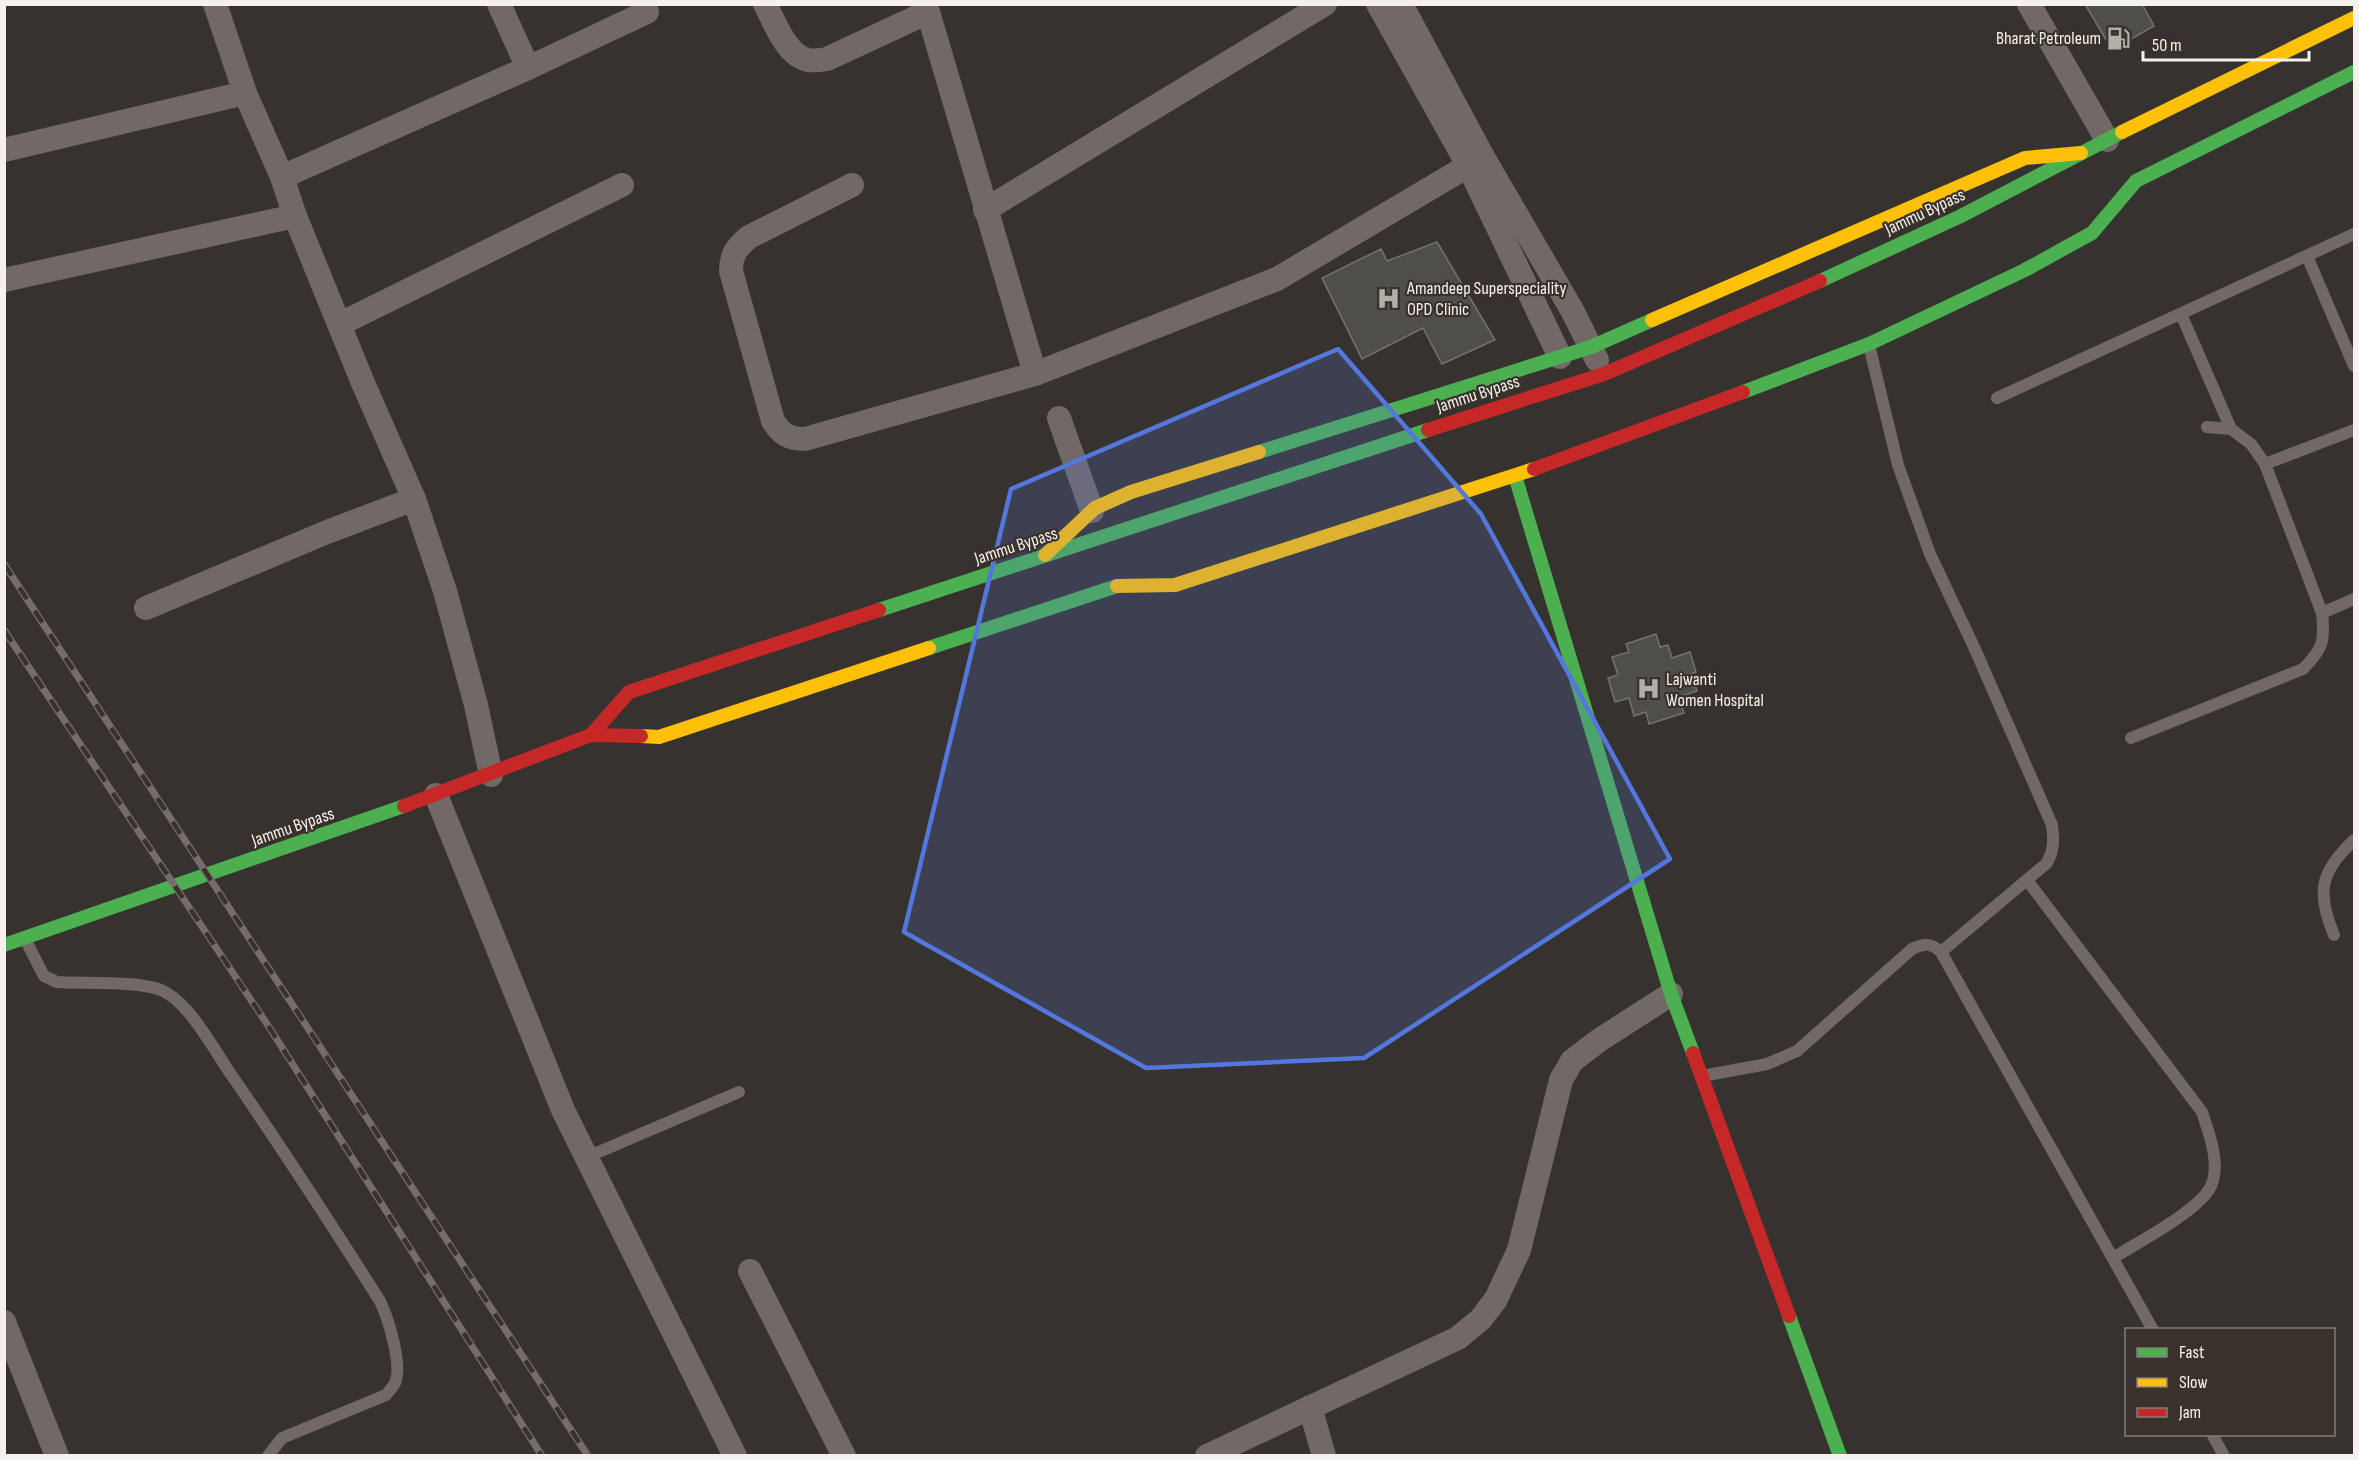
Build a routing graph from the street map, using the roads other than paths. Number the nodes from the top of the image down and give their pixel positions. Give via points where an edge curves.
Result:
1 (499, 4) edge
2 (765, 4) edge
3 (1325, 4) edge
4 (1378, 4) edge
5 (1401, 4) edge
6 (2029, 4) edge
7 (223, 7) edge
8 (934, 8) edge
9 (647, 12) dead end
10 (2355, 18) edge
11 (528, 68) junction
12 (2355, 72) edge
13 (245, 93) junction
14 (2107, 140) junction
15 (4, 150) edge
16 (2081, 153) junction
17 (1475, 161) junction
18 (282, 177) junction
19 (852, 184) dead end
20 (622, 185) dead end
21 (985, 210) junction
22 (295, 216) junction
23 (2355, 234) edge
24 (2307, 256) junction
25 (4, 280) edge
26 (2181, 314) junction
27 (340, 324) junction
28 (1869, 344) junction
29 (1591, 347) junction
30 (1560, 357) junction
31 (2355, 366) edge
32 (1035, 374) junction
33 (1604, 374) junction
34 (1997, 398) dead end
35 (1059, 418) dead end
36 (2207, 427) dead end
37 (2231, 429) junction
38 (2355, 430) edge
39 (2265, 464) junction
40 (1515, 476) junction
41 (414, 499) junction
42 (1092, 511) junction
43 (1045, 555) junction
44 (2355, 599) edge
45 (146, 608) dead end
46 (2322, 613) junction
47 (591, 735) junction
48 (2131, 738) dead end
49 (491, 775) junction
50 (436, 795) junction
51 (2355, 840) edge
52 (2027, 880) junction
53 (2334, 935) dead end
54 (25, 938) junction
55 (4, 945) edge
56 (1941, 952) junction
57 (1671, 994) junction
58 (1700, 1076) junction
59 (739, 1092) dead end
60 (587, 1157) junction
61 (2113, 1258) junction
62 (750, 1270) dead end
63 (4, 1322) edge
64 (2152, 1328) edge
65 (1310, 1407) junction
66 (2213, 1436) edge
67 (57, 1455) edge
68 (268, 1455) edge
69 (735, 1455) edge
70 (844, 1455) edge
71 (1207, 1455) edge
72 (1324, 1455) edge
73 (1840, 1455) edge
74 (2224, 1455) edge

1 - 11 street
2 - 8 street via 787,45 809,61 827,59
3 - 21 street
4 - 17 street
5 - 17 street
6 - 14 street
7 - 13 street
8 - 21 street
9 - 11 street
10 - 14 main road, Jammu Bypass
11 - 18 street
12 - 28 main road, Jammu Bypass via 2136,181 2092,233 2025,270
13 - 15 street
13 - 18 street
14 - 16 main road, Jammu Bypass
16 - 29 main road via 2025,158
16 - 33 main road, Jammu Bypass via 1961,216 1851,267
17 - 29 street
17 - 30 street
17 - 32 street via 1277,279
18 - 22 street
19 - 32 street via 749,237 731,259 768,406 780,431 792,439 805,439
20 - 27 street
21 - 32 street
22 - 25 street
22 - 27 street
23 - 24 lane
24 - 26 lane
24 - 31 lane
26 - 34 lane
26 - 37 lane
27 - 41 street
28 - 40 main road, Jammu Bypass
28 - 52 lane via 1898,465 1930,554 2052,825 2052,854
29 - 30 main road
29 - 33 street
30 - 42 main road via 1131,492
33 - 43 main road, Jammu Bypass
35 - 42 street
36 - 37 lane
37 - 39 lane via 2251,444
38 - 39 lane
39 - 46 lane
40 - 47 main road, Jammu Bypass via 1174,585 1118,586 659,737
40 - 57 main road
41 - 45 street
41 - 49 street via 445,591
42 - 43 main road
43 - 47 main road, Jammu Bypass via 629,692
44 - 46 lane
46 - 48 lane via 2324,634 2319,653 2303,669
47 - 49 main road, Jammu Bypass
49 - 50 main road, Jammu Bypass
50 - 54 main road, Jammu Bypass
50 - 60 street via 563,1110
51 - 53 lane via 2337,856 2323,884 2325,913
52 - 56 lane
52 - 61 lane via 2202,1113 2210,1135 2215,1165 2211,1185 2202,1198
54 - 55 main road, Jammu Bypass
54 - 68 lane via 44,976 57,982 144,987 163,991 178,1001 269,1130 380,1300 396,1366 391,1389 386,1395 282,1438
56 - 58 lane via 1934,945 1923,943 1912,949 1797,1052 1767,1064
56 - 61 lane
57 - 58 main road
57 - 65 street via 1572,1061 1562,1080 1519,1250 1496,1299 1481,1319 1458,1338
58 - 73 main road
59 - 60 lane
60 - 69 street
61 - 64 lane
62 - 70 street
63 - 67 street
65 - 71 street
65 - 72 street
66 - 74 lane

